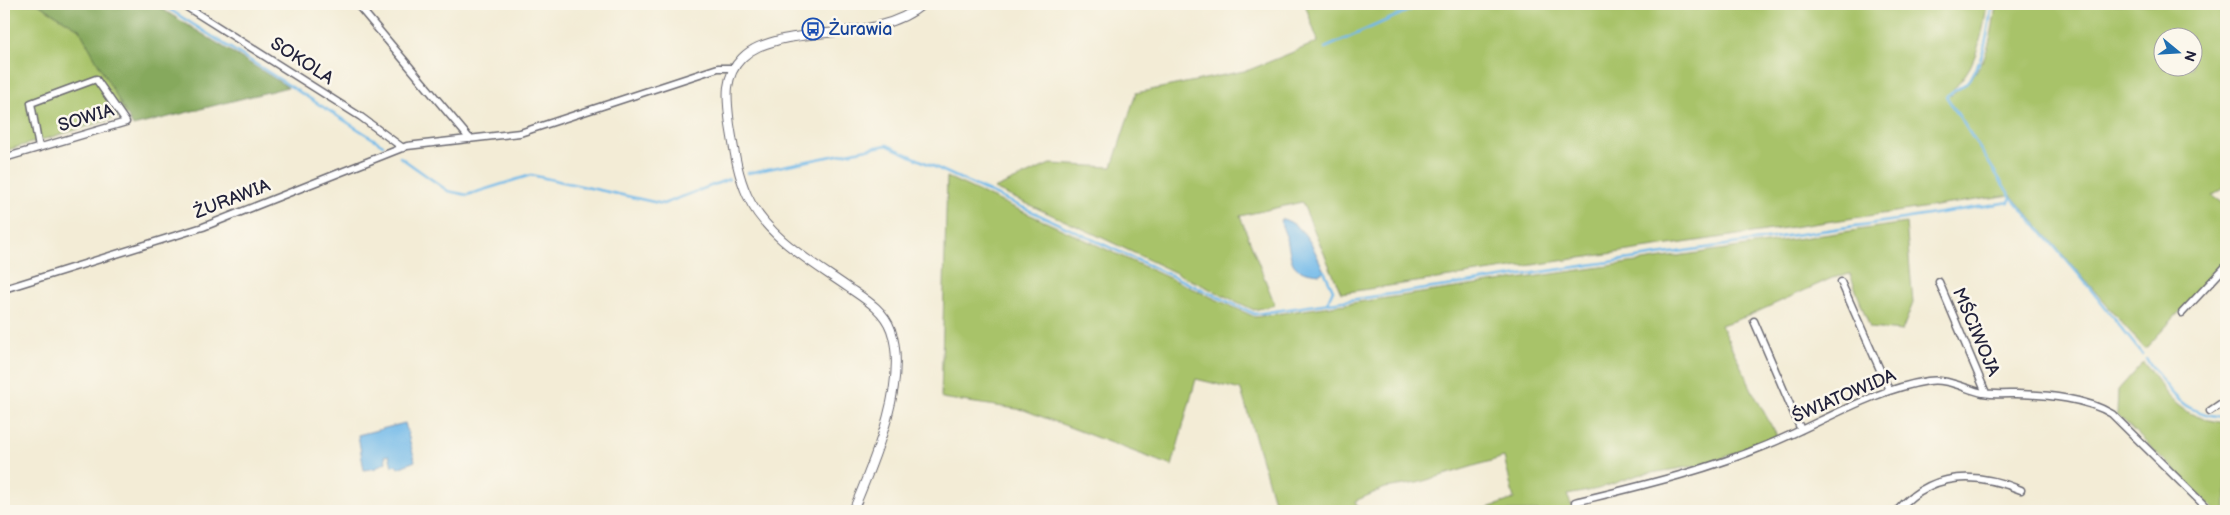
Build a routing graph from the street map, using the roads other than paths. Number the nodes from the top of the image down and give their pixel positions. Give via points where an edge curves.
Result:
1 (182, 4) edge
2 (357, 4) edge
3 (923, 4) edge
4 (733, 68) junction
5 (470, 139) junction
6 (39, 148) junction
7 (402, 148) junction
8 (4, 158) edge
9 (2226, 266) edge
10 (1841, 282) dead end
11 (1939, 282) dead end
12 (4, 289) edge
13 (2182, 313) dead end
14 (1754, 321) dead end
15 (1889, 390) junction
16 (1986, 393) junction
17 (2226, 400) edge
18 (2210, 411) dead end
19 (1801, 430) junction
20 (2021, 490) dead end
21 (1575, 502) dead end
22 (853, 511) edge
23 (1897, 511) edge
24 (2210, 511) edge

1 - 7 street, SOKOLA via 361,117
2 - 5 street
3 - 4 street via 898,21 797,36 760,45
4 - 5 street, ŻURAWIA via 718,68 520,133
4 - 22 street via 727,103 739,176 760,218 788,246 876,308 891,331 896,363 891,398 882,435
5 - 7 street, ŻURAWIA
6 - 6 street, SOWIA via 74,137 126,122 96,79 31,103
6 - 8 street, SOWIA
7 - 12 street, ŻURAWIA via 203,227
9 - 13 street
10 - 15 street
11 - 16 street, MŚCIWOJA
14 - 19 street
15 - 16 street, ŚWIATOWIDA via 1930,380
15 - 19 street, ŚWIATOWIDA
16 - 24 street, ŚWIATOWIDA via 2043,395 2103,408
17 - 18 street
19 - 21 street, ŚWIATOWIDA via 1705,468
20 - 23 street via 2003,482 1942,480 1923,488

